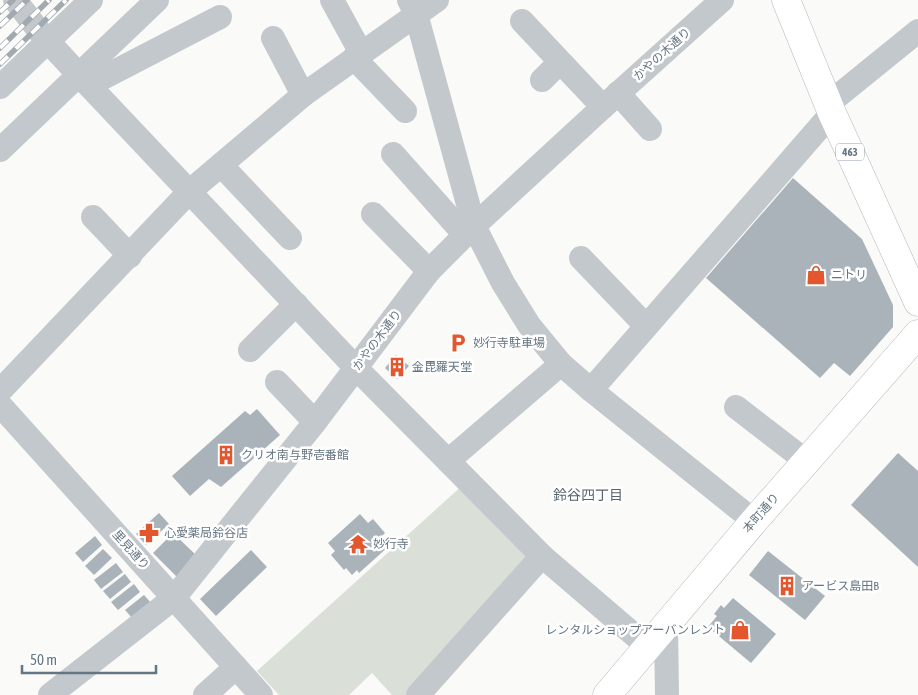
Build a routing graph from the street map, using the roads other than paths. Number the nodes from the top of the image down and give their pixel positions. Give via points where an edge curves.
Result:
1 (16, 0) edge
2 (91, 0) edge
3 (157, 0) edge
4 (332, 0) edge
5 (437, 0) edge
6 (722, 0) edge
7 (786, 0) edge
8 (412, 7) edge
9 (220, 17) dead end
10 (522, 20) dead end
11 (273, 38) dead end
12 (48, 41) junction
13 (914, 42) edge
14 (358, 55) junction
15 (560, 62) junction
16 (84, 80) junction
17 (542, 80) dead end
18 (0, 87) edge
19 (303, 95) junction
20 (610, 100) junction
21 (830, 108) junction
22 (405, 111) dead end
23 (650, 129) dead end
24 (0, 150) edge
25 (393, 154) dead end
26 (221, 165) junction
27 (190, 191) junction
28 (372, 214) dead end
29 (93, 217) dead end
30 (470, 231) junction
31 (290, 238) dead end
32 (130, 256) junction
33 (581, 258) dead end
34 (429, 271) junction
35 (918, 302) edge
36 (296, 304) junction
37 (646, 326) junction
38 (918, 334) edge
39 (250, 350) dead end
40 (562, 364) junction
41 (356, 368) junction
42 (277, 382) dead end
43 (590, 390) junction
44 (0, 391) edge
45 (0, 405) edge
46 (736, 407) dead end
47 (315, 422) junction
48 (448, 461) junction
49 (806, 461) junction
50 (754, 521) junction
51 (542, 556) junction
52 (174, 598) junction
53 (666, 625) junction
54 (647, 646) junction
55 (236, 667) junction
56 (50, 695) edge
57 (205, 695) edge
58 (260, 695) edge
59 (418, 695) edge
60 (607, 695) edge
61 (667, 695) edge

1 - 12 street
2 - 12 street
3 - 16 street
4 - 14 street
5 - 8 street
6 - 20 street, かやの木通り
7 - 21 main road, 463
8 - 14 street
8 - 30 street
9 - 16 street
10 - 15 street
11 - 19 street
12 - 16 street
12 - 18 street
13 - 21 street
14 - 19 street
14 - 22 street
15 - 17 street
15 - 20 street
16 - 24 street
16 - 27 street
19 - 26 street
20 - 23 street
20 - 30 street, かやの木通り
21 - 35 main road, 463
21 - 37 street
25 - 30 street
26 - 27 street
26 - 31 street
27 - 32 street
27 - 36 street
28 - 34 street
29 - 32 street
30 - 34 street, かやの木通り
30 - 40 street via 529,325
32 - 44 street
33 - 37 street
34 - 41 street, かやの木通り
36 - 39 street
36 - 41 street
37 - 43 street
38 - 49 main road, 本町通り
40 - 43 street
40 - 48 street
41 - 47 street, かやの木通り
41 - 48 street
42 - 47 street
43 - 50 street
45 - 52 street, 里見通り
46 - 49 street
47 - 52 street, かやの木通り
48 - 51 street
49 - 50 main road, 本町通り
50 - 53 main road, 本町通り
51 - 54 street
51 - 59 street
52 - 55 street, 里見通り
52 - 56 street, かやの木通り
53 - 54 main road, 本町通り
53 - 61 street
54 - 60 main road, 本町通り
55 - 57 street
55 - 58 street, 里見通り

